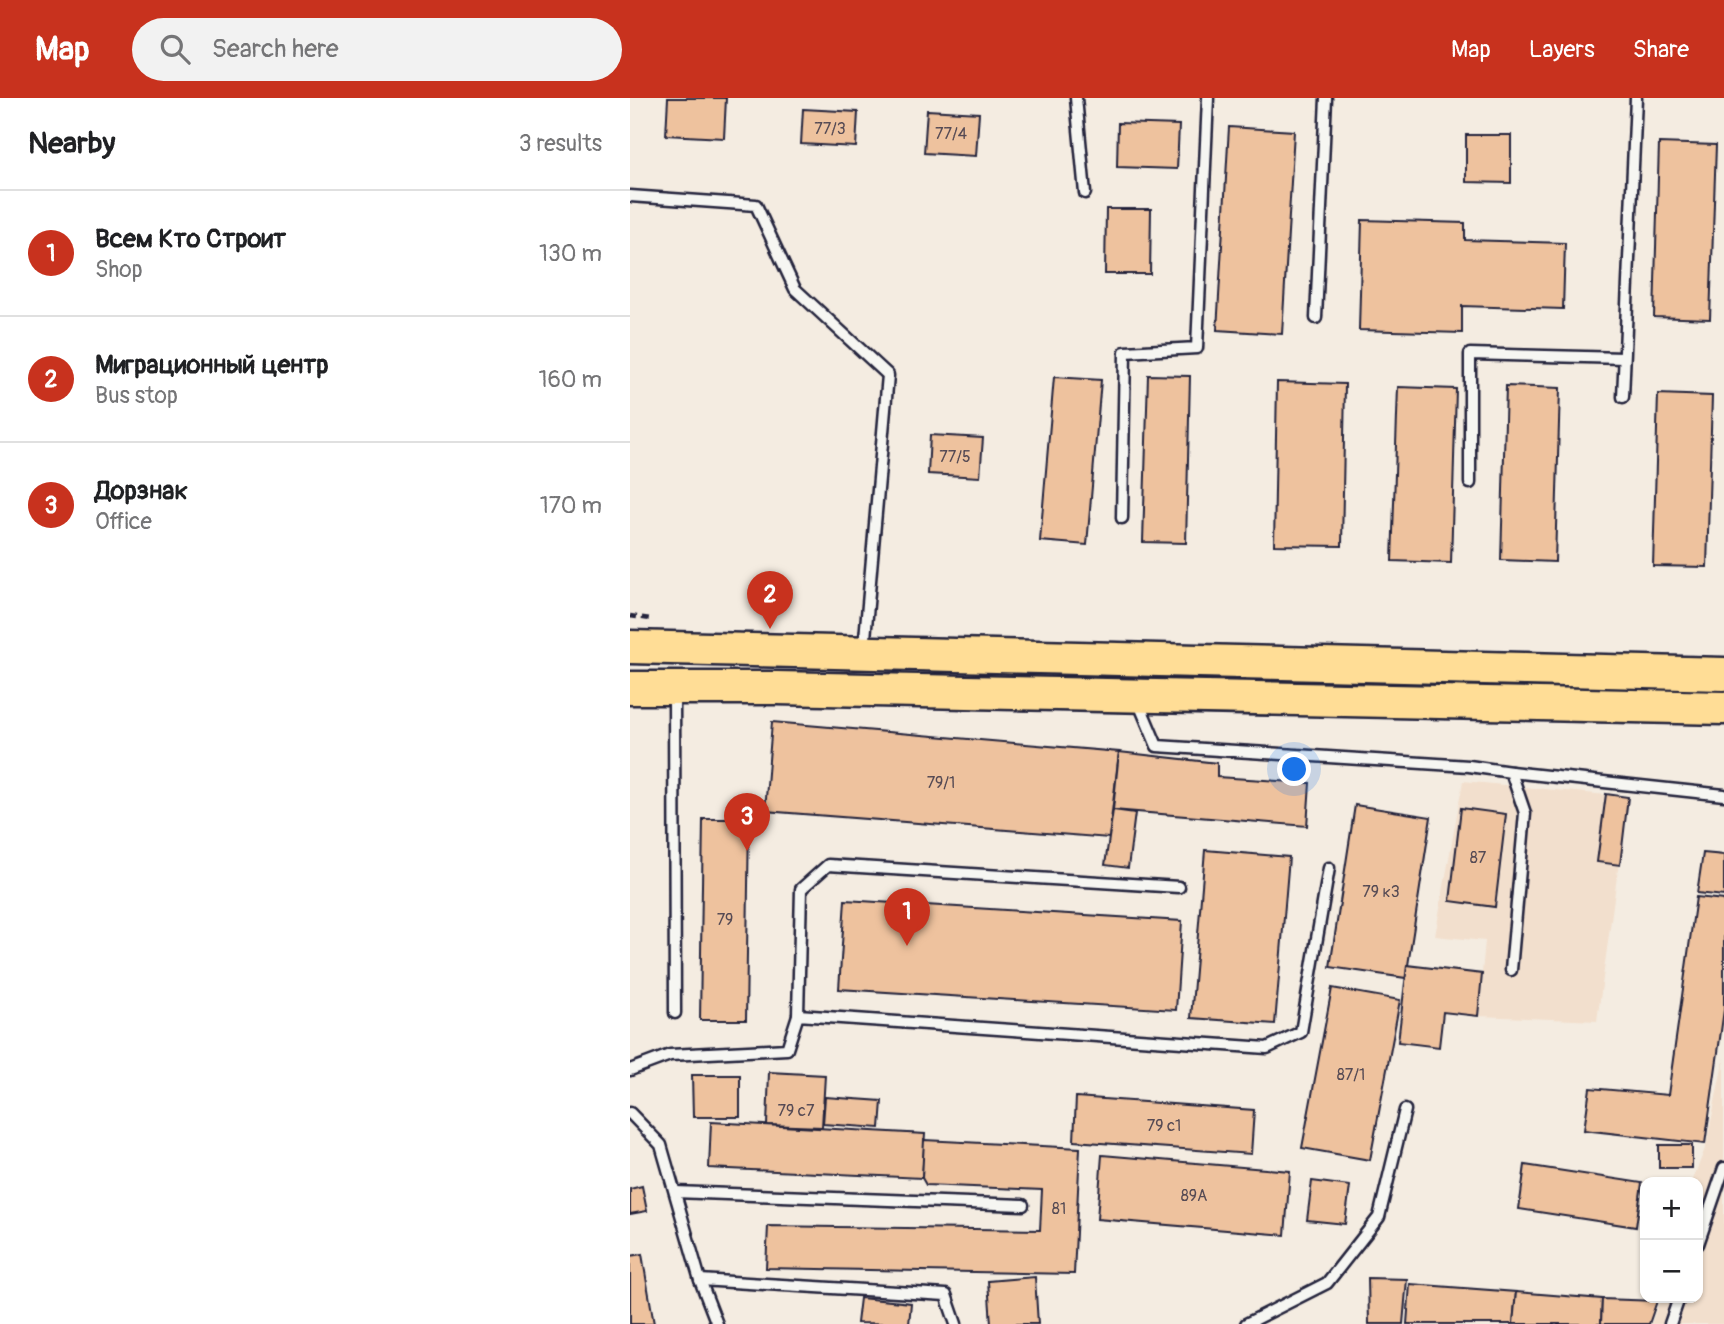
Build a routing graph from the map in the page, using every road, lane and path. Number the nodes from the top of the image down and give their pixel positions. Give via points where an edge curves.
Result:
1 (1076, 98) edge
2 (1208, 98) edge
3 (1326, 98) edge
4 (1636, 98) edge
5 (1085, 193) dead end
6 (630, 197) edge
7 (1316, 318) dead end
8 (1624, 358) junction
9 (1623, 397) dead end
10 (1470, 483) dead end
11 (1122, 518) dead end
12 (630, 647) edge
13 (864, 654) junction
14 (1724, 674) edge
15 (674, 687) junction
16 (630, 688) edge
17 (1136, 695) junction
18 (1724, 708) edge
19 (1511, 772) junction
20 (1724, 795) edge
21 (1329, 868) dead end
22 (1179, 887) dead end
23 (1511, 970) dead end
24 (675, 1013) dead end
25 (798, 1014) junction
26 (630, 1070) edge
27 (1405, 1110) dead end
28 (630, 1113) edge
29 (1724, 1168) edge
30 (675, 1192) junction
31 (1023, 1205) dead end
32 (1699, 1240) edge
33 (700, 1280) junction
34 (1677, 1303) edge
35 (718, 1324) edge
36 (956, 1324) edge
37 (1245, 1324) edge
38 (1670, 1324) edge

1 - 5 lane
2 - 11 lane via 1197,348 1125,352
3 - 7 lane
4 - 8 lane
6 - 13 lane via 756,205 795,289 888,375
8 - 9 lane
8 - 10 lane via 1470,354
12 - 13 main road
13 - 14 main road
15 - 16 main road
15 - 17 main road
15 - 24 lane
17 - 18 main road
17 - 19 lane via 1157,746
19 - 20 lane
19 - 23 lane via 1525,813
21 - 25 lane via 1301,1032 1267,1048
22 - 25 lane via 828,865 801,889
25 - 26 lane via 786,1049 670,1055
27 - 37 lane via 1379,1217 1327,1283
28 - 30 lane via 661,1145
29 - 32 lane
30 - 31 lane
30 - 33 lane
33 - 35 lane
33 - 36 lane via 946,1296
34 - 38 lane

